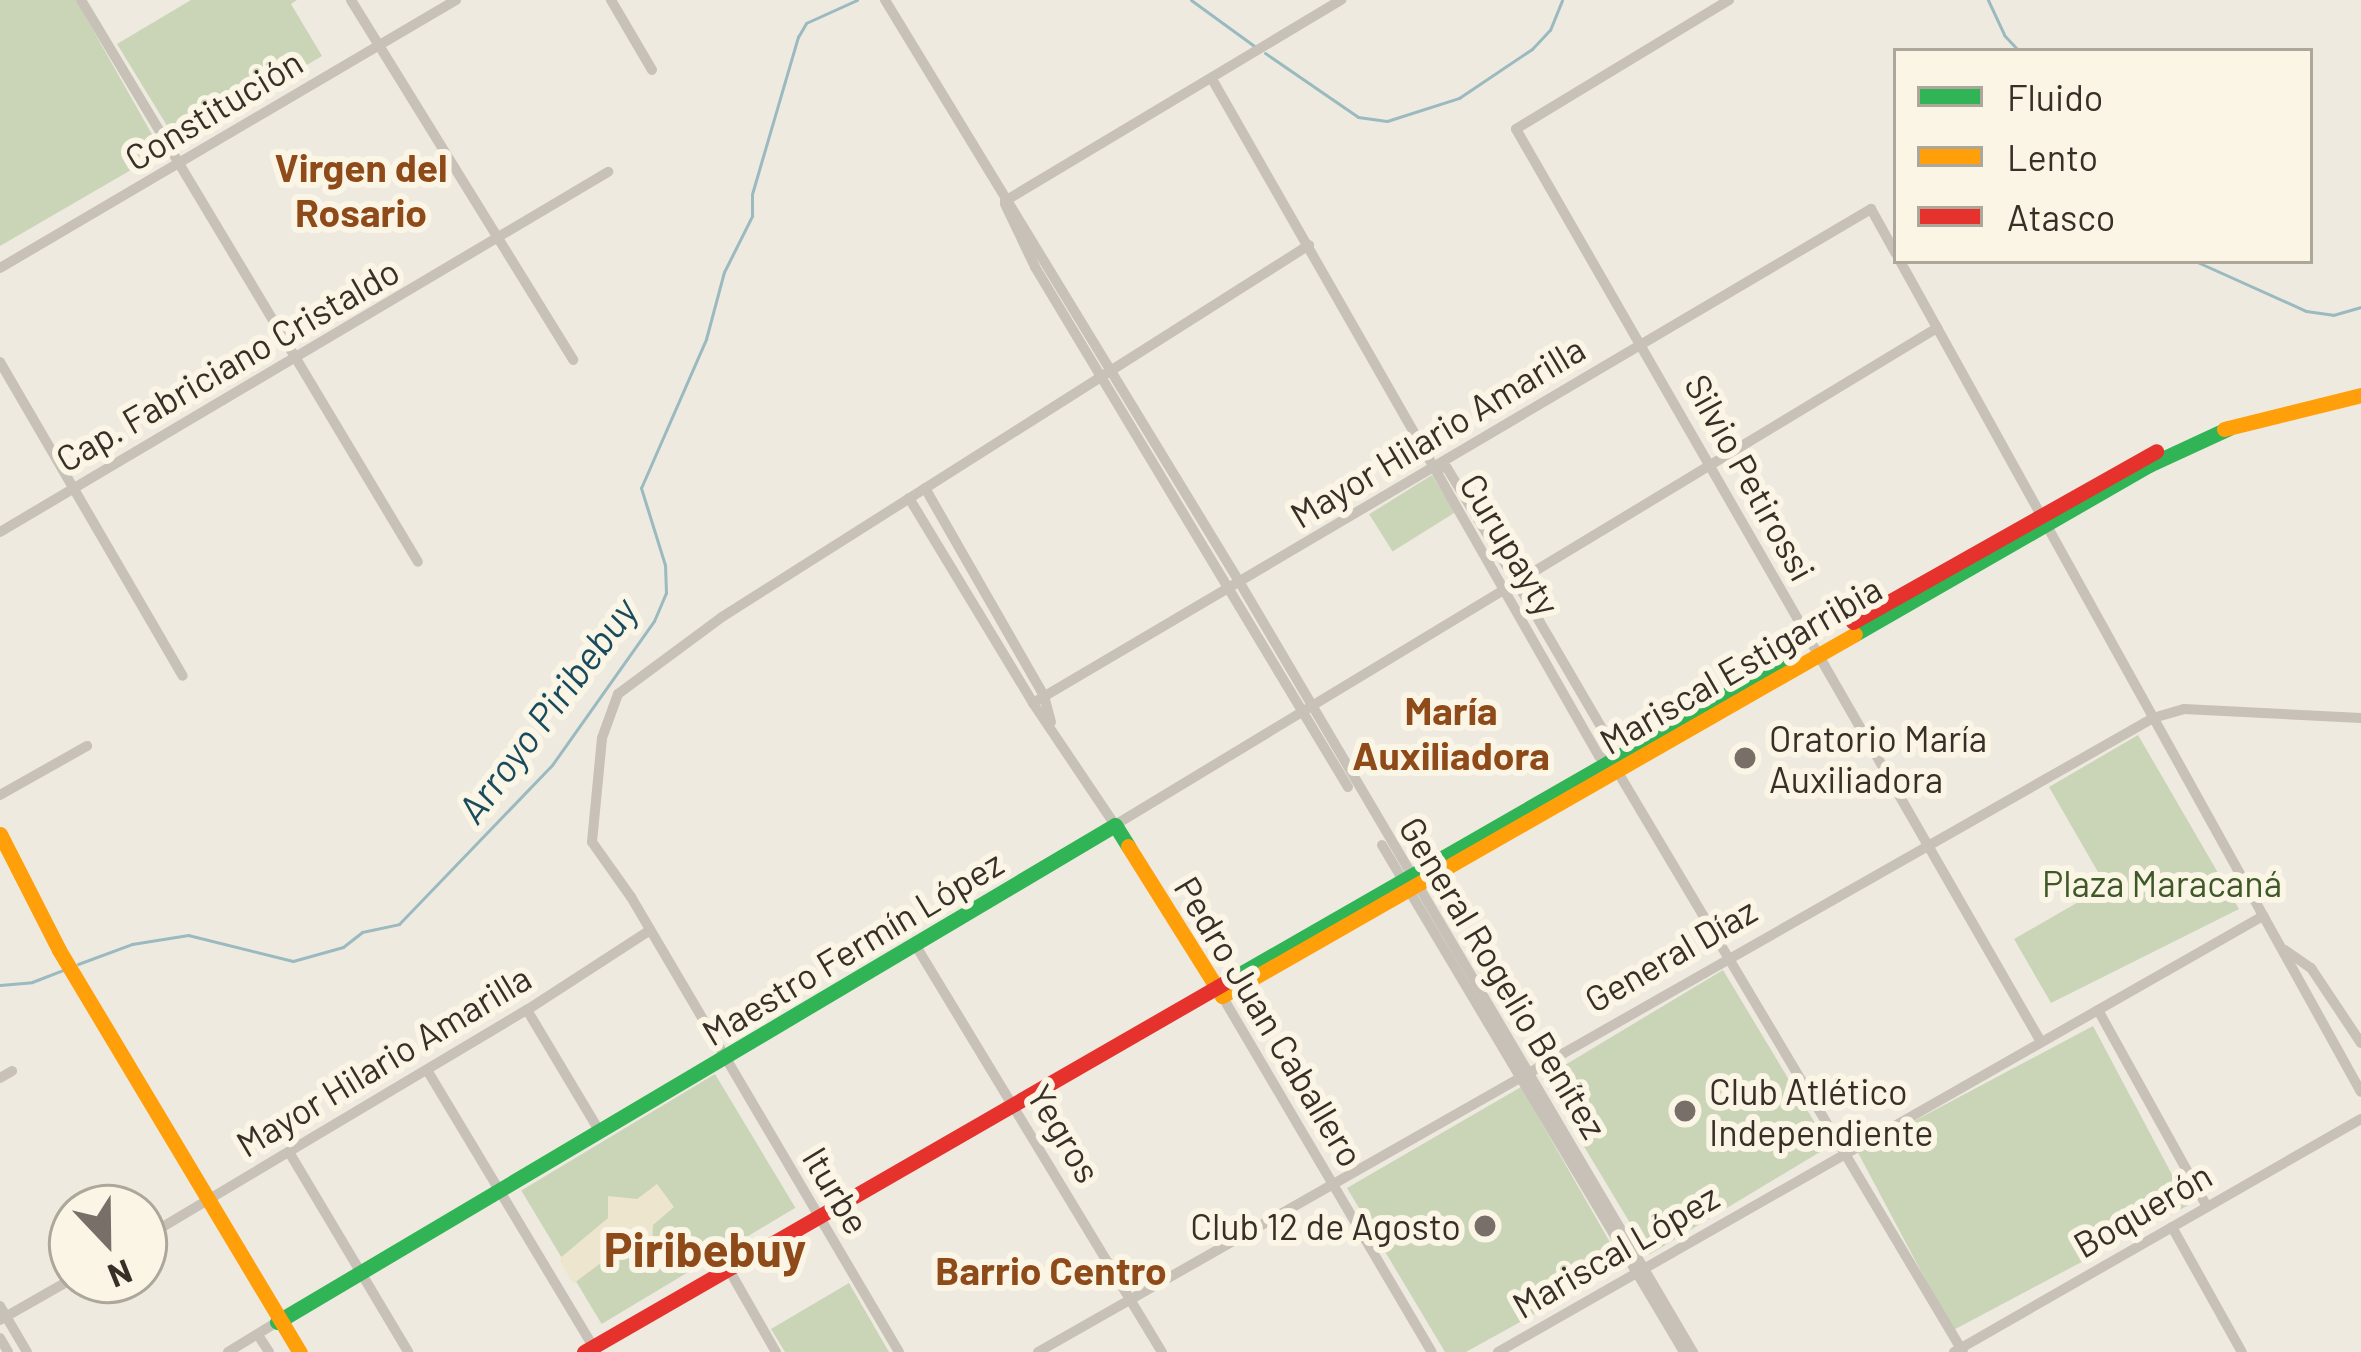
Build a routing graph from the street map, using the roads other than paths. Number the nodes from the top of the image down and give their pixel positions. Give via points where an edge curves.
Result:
1 (100, 0) edge
2 (351, 0) edge
3 (456, 0) edge
4 (611, 0) edge
5 (885, 0) edge
6 (1341, 0) edge
7 (1729, 0) edge
8 (84, 4) edge
9 (378, 46) junction
10 (652, 70) dead end
11 (1213, 79) junction
12 (180, 165) junction
13 (608, 172) dead end
14 (1005, 201) junction
15 (496, 239) junction
16 (1309, 245) junction
17 (1893, 249) edge
18 (1901, 264) edge
19 (0, 268) edge
20 (1937, 328) junction
21 (1642, 344) junction
22 (297, 360) junction
23 (573, 360) dead end
24 (0, 362) edge
25 (1104, 374) junction
26 (2361, 395) edge
27 (1436, 466) junction
28 (1711, 466) junction
29 (74, 488) junction
30 (925, 488) junction
31 (909, 499) junction
32 (2042, 519) junction
33 (0, 532) edge
34 (418, 562) dead end
35 (1516, 583) junction
36 (1234, 586) junction
37 (1504, 590) junction
38 (1815, 650) junction
39 (183, 676) dead end
40 (1038, 700) junction
41 (1305, 711) junction
42 (2153, 718) junction
43 (2361, 718) edge
44 (87, 746) dead end
45 (1613, 764) junction
46 (0, 795) edge
47 (1114, 824) junction
48 (0, 834) edge
49 (1927, 845) junction
50 (1407, 883) junction
51 (2264, 916) junction
52 (650, 930) junction
53 (916, 946) junction
54 (2281, 947) junction
55 (1727, 955) junction
56 (1218, 991) junction
57 (527, 1010) junction
58 (2098, 1010) junction
59 (2041, 1042) junction
60 (2361, 1043) edge
61 (723, 1059) junction
62 (427, 1070) junction
63 (1522, 1074) junction
64 (2361, 1092) edge
65 (1012, 1102) junction
66 (2361, 1118) edge
67 (600, 1132) junction
68 (289, 1152) junction
69 (1845, 1154) junction
70 (1333, 1183) junction
71 (502, 1190) junction
72 (208, 1201) junction
73 (2206, 1207) junction
74 (818, 1216) junction
75 (168, 1224) edge
76 (2172, 1227) junction
77 (728, 1268) junction
78 (1640, 1271) junction
79 (359, 1273) junction
80 (48, 1291) edge
81 (1129, 1300) junction
82 (2, 1314) edge
83 (278, 1322) junction
84 (258, 1335) junction
85 (0, 1338) edge
86 (591, 1350) edge
87 (1959, 1351) edge
88 (8, 1352) edge
89 (27, 1352) edge
90 (228, 1352) edge
91 (269, 1352) edge
92 (300, 1352) edge
93 (408, 1352) edge
94 (776, 1352) edge
95 (899, 1352) edge
96 (1038, 1352) edge
97 (1162, 1352) edge
98 (1432, 1352) edge
99 (1498, 1352) edge
100 (1689, 1352) edge
101 (2242, 1352) edge

1 - 8 street
2 - 9 street
3 - 9 street, Constitución
4 - 10 street
5 - 14 street, General Rogelio Benítez
6 - 11 street
7 - 21 street, Silvio Petirossi via 1516,129
8 - 12 street
9 - 12 street, Constitución
9 - 15 street
11 - 14 street
11 - 16 street
12 - 19 street, Constitución
12 - 22 street
13 - 15 street, Cap. Fabriciano Cristaldo
14 - 25 street, General Rogelio Benítez
15 - 22 street, Cap. Fabriciano Cristaldo
15 - 23 street
16 - 25 street, Iturbe
16 - 27 street
17 - 21 street, Mayor Hilario Amarilla via 1871,209
18 - 20 street
20 - 28 street, Maestro Fermín López
20 - 32 street
21 - 27 street, Mayor Hilario Amarilla
21 - 28 street, Silvio Petirossi
22 - 29 street, Cap. Fabriciano Cristaldo
22 - 34 street
24 - 29 street
25 - 30 street, Iturbe
25 - 36 street, General Rogelio Benítez
26 - 32 street via 2134,461
27 - 35 street, Curupayty via 1448,468
27 - 36 street, Mayor Hilario Amarilla
27 - 37 street, Curupayty
28 - 35 street, Maestro Fermín López
28 - 38 street, Silvio Petirossi
29 - 33 street, Cap. Fabriciano Cristaldo
29 - 39 street
30 - 31 street, Iturbe
30 - 40 street
31 - 40 street
31 - 52 street, Iturbe via 722,617 618,694 602,738 592,842
32 - 38 street
32 - 42 street
35 - 37 street, Maestro Fermín López
35 - 45 street, Curupayty via 1613,747
36 - 40 street, Mayor Hilario Amarilla
36 - 41 street, General Rogelio Benítez
37 - 41 street, Maestro Fermín López
37 - 45 street, Curupayty via 1599,756
38 - 45 street
38 - 49 street, Silvio Petirossi
40 - 47 street, Pedro Juan Caballero
41 - 47 street, Maestro Fermín López
41 - 50 street, General Rogelio Benítez
42 - 43 street, General Díaz via 2184,709
42 - 49 street, General Díaz
42 - 51 street
44 - 46 street
45 - 50 street
45 - 55 street, Curupayty
47 - 53 street, Maestro Fermín López
47 - 56 street, Pedro Juan Caballero
48 - 72 street
49 - 55 street, General Díaz
49 - 59 street, Silvio Petirossi
50 - 56 street
50 - 63 street, General Rogelio Benítez
51 - 54 street
51 - 58 street, Mariscal López
52 - 57 street, Mayor Hilario Amarilla
52 - 61 street, Iturbe
53 - 61 street, Maestro Fermín López
53 - 65 street, Yegros
54 - 60 street via 2311,968
54 - 64 street
55 - 63 street, General Díaz
55 - 69 street, Curupayty
56 - 65 street
56 - 70 street, Pedro Juan Caballero
57 - 62 street, Mayor Hilario Amarilla
57 - 67 street
58 - 59 street, Mariscal López
58 - 73 street
59 - 69 street, Mariscal López
61 - 67 street, Maestro Fermín López
61 - 74 street, Iturbe
62 - 68 street, Mayor Hilario Amarilla
62 - 71 street
63 - 70 street, General Díaz
63 - 78 street, General Rogelio Benítez
65 - 74 street
65 - 81 street, Yegros
66 - 73 street, Boquerón
67 - 71 street, Maestro Fermín López
68 - 72 street, Mayor Hilario Amarilla
68 - 79 street
69 - 78 street, Mariscal López
69 - 87 street, Curupayty
70 - 81 street, General Díaz
70 - 98 street, Pedro Juan Caballero
71 - 79 street, Maestro Fermín López
71 - 86 street
72 - 75 street, Mayor Hilario Amarilla
72 - 83 street
73 - 76 street, Boquerón
74 - 77 street
74 - 95 street, Iturbe
76 - 87 street, Boquerón
76 - 101 street
77 - 86 street
77 - 94 street
78 - 99 street, Mariscal López
78 - 100 street, General Rogelio Benítez
79 - 83 street, Maestro Fermín López
79 - 93 street
80 - 82 street
81 - 96 street, General Díaz
81 - 97 street, Yegros
82 - 89 street
83 - 84 street, Maestro Fermín López
83 - 92 street
84 - 90 street, Maestro Fermín López
84 - 91 street
85 - 88 street

